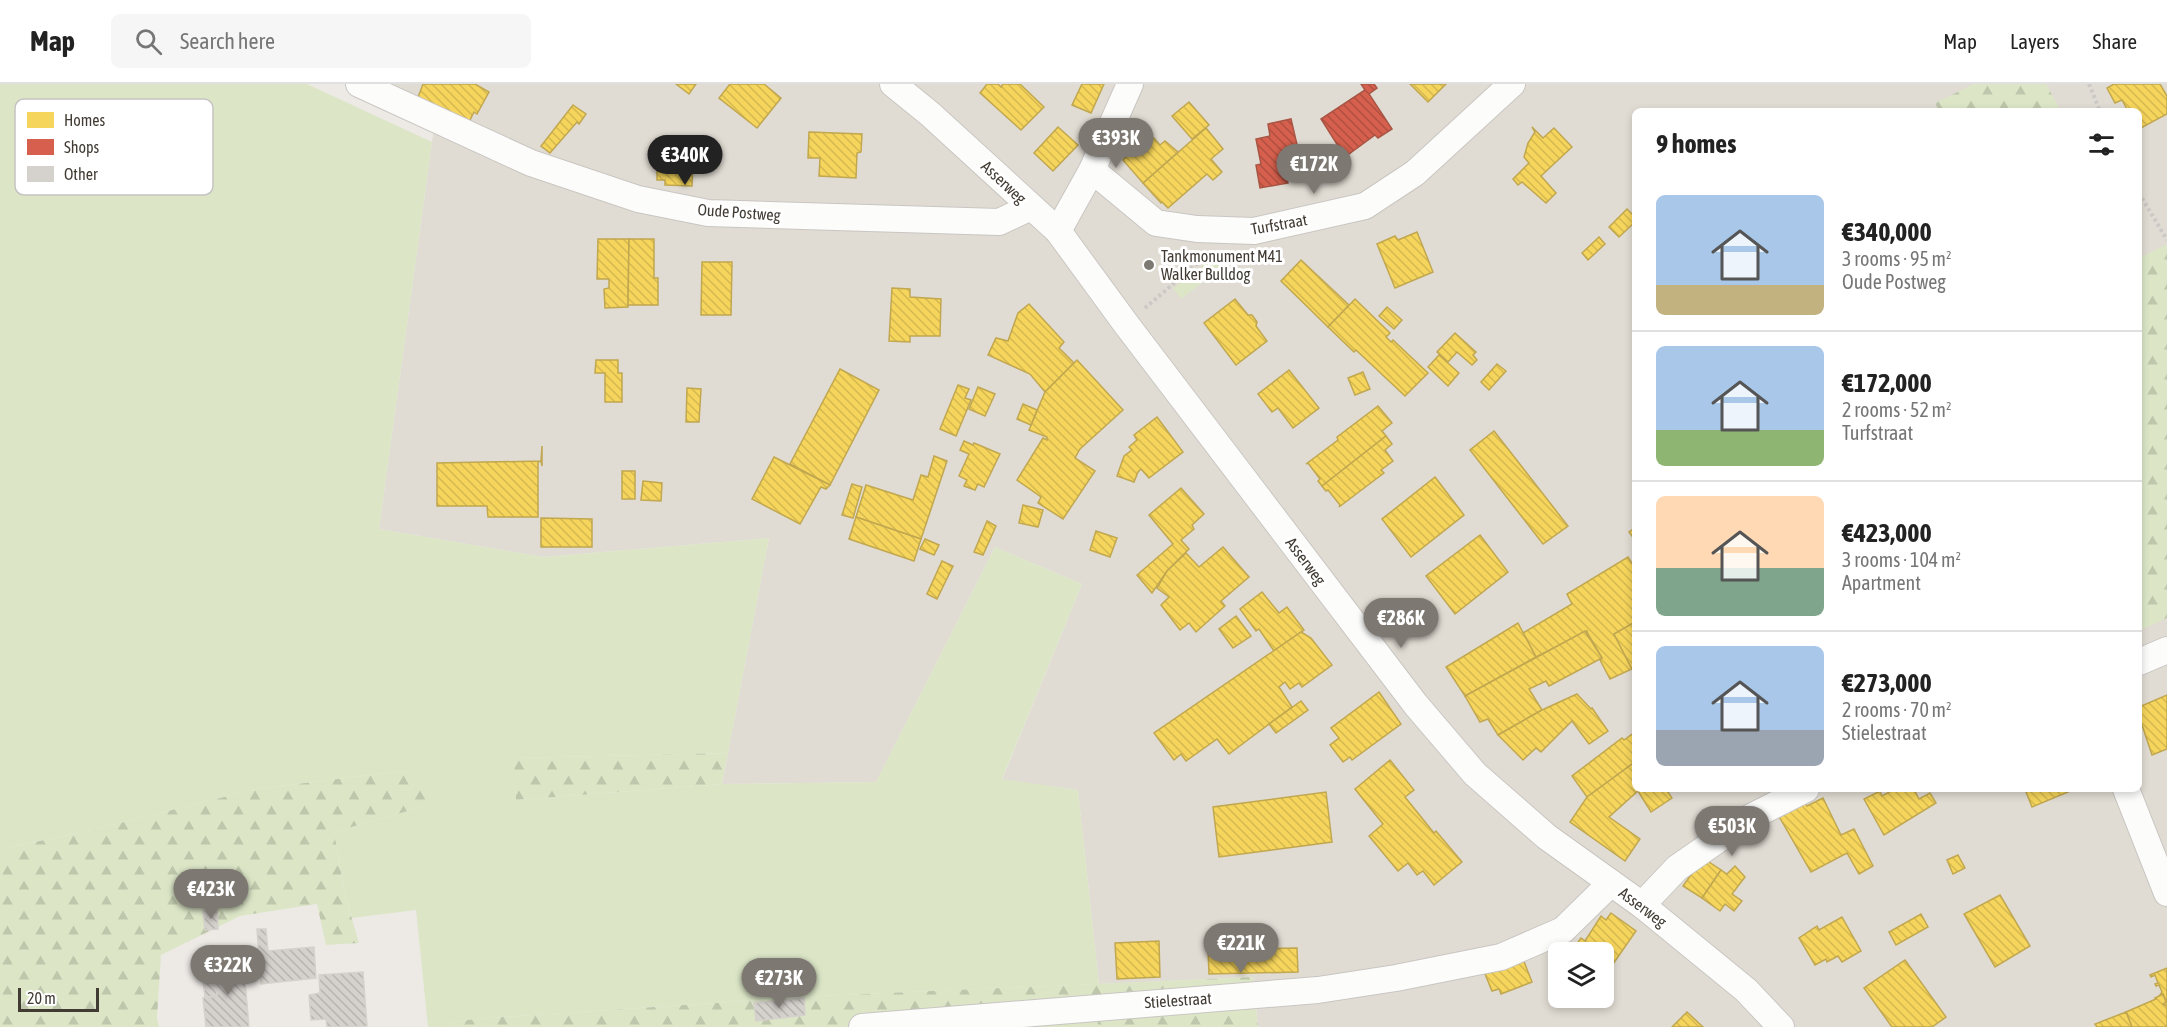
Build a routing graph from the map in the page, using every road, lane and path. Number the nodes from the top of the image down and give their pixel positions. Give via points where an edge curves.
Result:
1 (359, 84) edge
2 (893, 84) edge
3 (1130, 84) edge
4 (1512, 84) edge
5 (2089, 84) edge
6 (2099, 108) edge
7 (1092, 170) junction
8 (2142, 199) edge
9 (1031, 207) junction
10 (1236, 230) junction
11 (1058, 231) junction
12 (2167, 240) edge
13 (1126, 324) junction
14 (2167, 650) edge
15 (2142, 661) edge
16 (1800, 792) edge
17 (2127, 792) edge
18 (1611, 883) junction
19 (2167, 893) edge
20 (1642, 905) junction
21 (862, 1027) edge
22 (1781, 1027) edge

1 - 9 street, Oude Postweg via 531,163 638,199 708,213 999,222
2 - 9 street, Asserweg
3 - 7 street
4 - 10 street, Turfstraat via 1415,173 1365,206 1254,231
5 - 6 path
7 - 10 street, Turfstraat via 1156,223
7 - 11 street
8 - 12 path
9 - 11 street, Asserweg
10 - 13 path
11 - 13 street, Asserweg
13 - 18 street, Asserweg via 1416,705 1475,774 1547,837
14 - 15 street
16 - 20 street via 1749,818 1677,868
17 - 19 street
18 - 20 street, Asserweg
18 - 21 street, Stielestraat via 1563,930 1501,957 1396,978 1318,990
20 - 22 street, Asserweg via 1746,990

